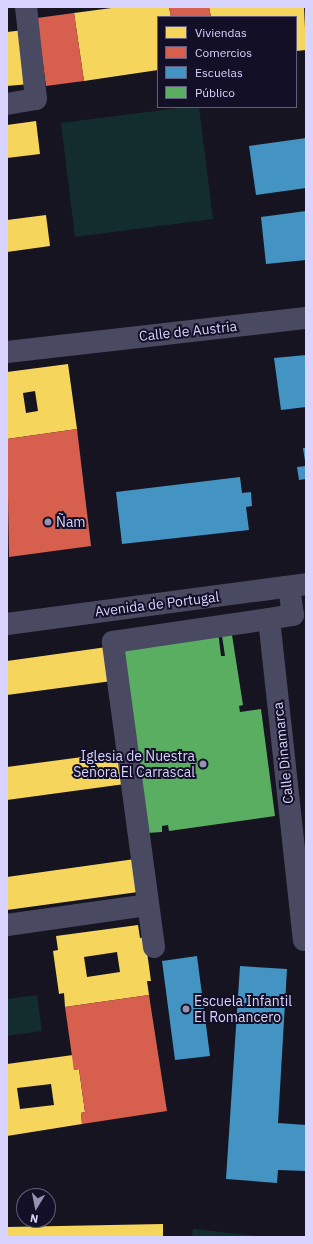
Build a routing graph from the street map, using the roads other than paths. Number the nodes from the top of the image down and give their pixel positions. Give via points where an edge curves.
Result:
1 (26, 7) edge
2 (7, 104) edge
3 (306, 318) edge
4 (7, 352) edge
5 (298, 585) edge
6 (269, 619) junction
7 (7, 624) edge
8 (147, 905) junction
9 (7, 925) edge
10 (304, 940) dead end
11 (154, 947) dead end

1 - 2 street via 36,99
3 - 4 street, Calle de Austria
5 - 6 street via 293,615
5 - 7 street, Avenida de Portugal
6 - 8 street via 113,642
6 - 10 street, Calle Dinamarca
8 - 9 street
8 - 11 street

